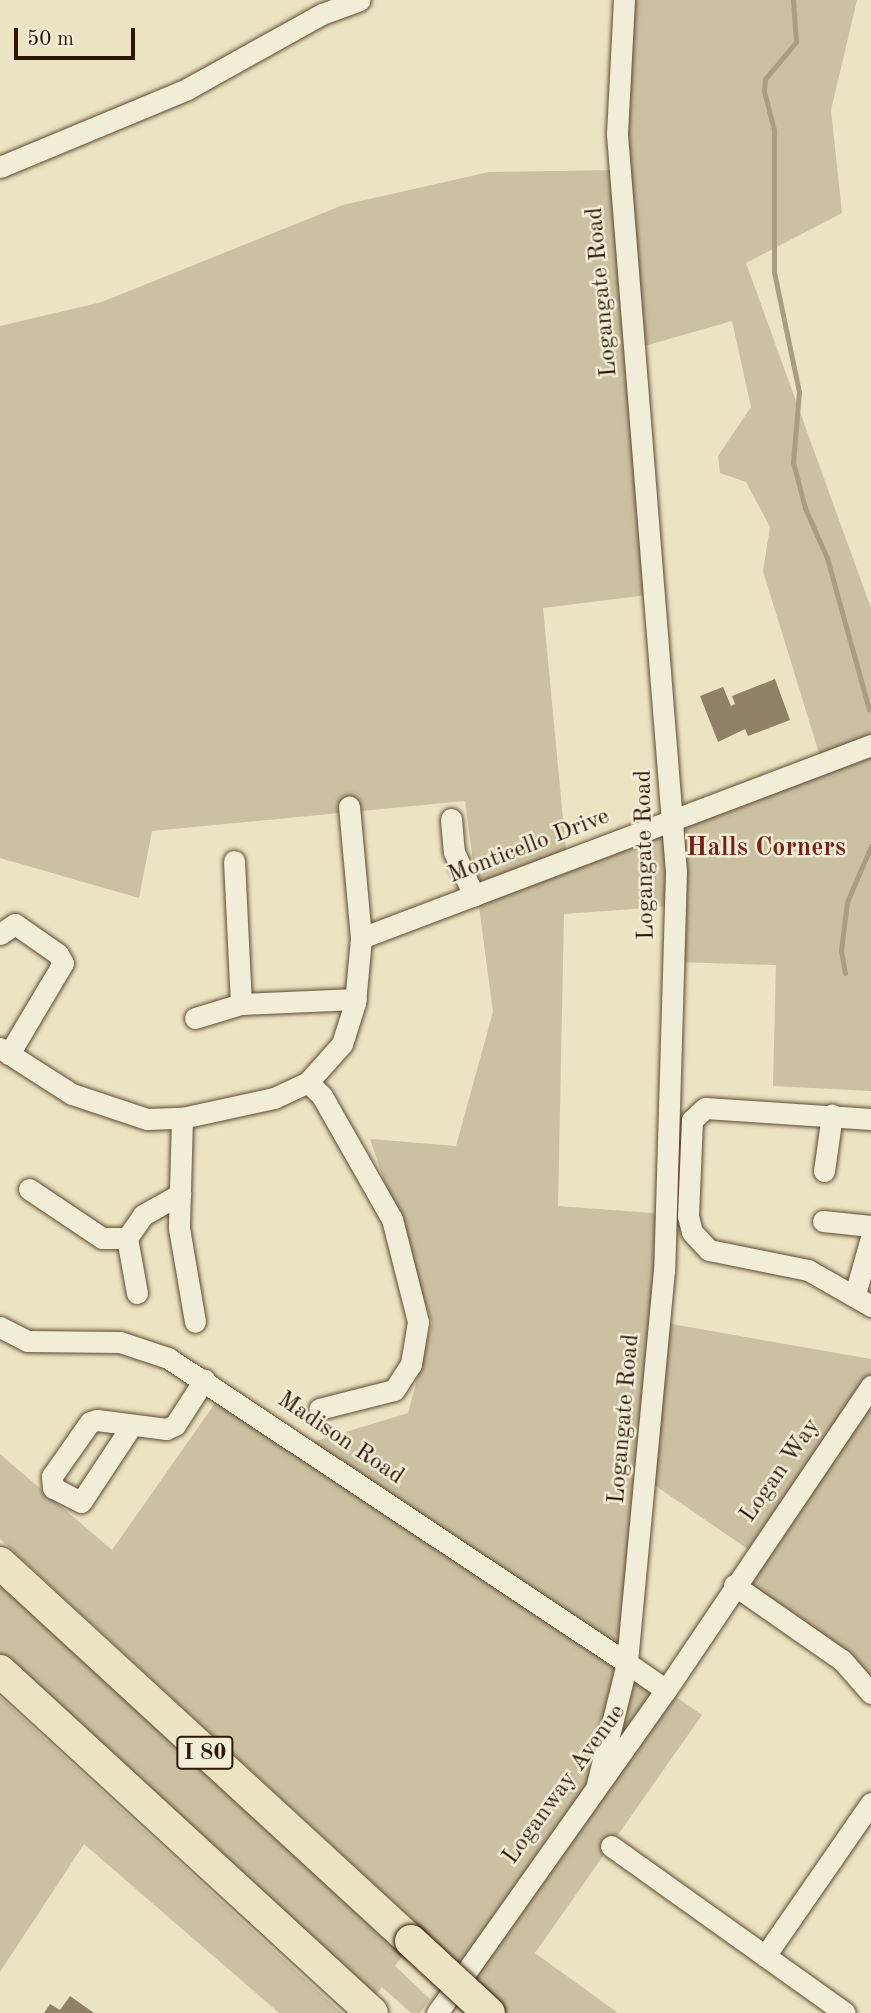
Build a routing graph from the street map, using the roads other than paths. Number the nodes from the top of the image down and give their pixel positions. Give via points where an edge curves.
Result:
1 (360, 0) edge
2 (624, 0) edge
3 (0, 167) edge
4 (871, 745) edge
5 (349, 807) dead end
6 (451, 819) dead end
7 (674, 822) junction
8 (234, 861) dead end
9 (474, 896) junction
10 (0, 934) edge
11 (361, 938) junction
12 (356, 999) junction
13 (241, 1004) junction
14 (195, 1018) dead end
15 (5, 1051) edge
16 (308, 1082) junction
17 (832, 1115) junction
18 (182, 1118) junction
19 (871, 1119) edge
20 (669, 1139) junction
21 (691, 1141) junction
22 (824, 1171) dead end
23 (29, 1189) dead end
24 (180, 1194) junction
25 (823, 1221) dead end
26 (871, 1226) edge
27 (127, 1238) junction
28 (871, 1238) edge
29 (137, 1293) dead end
30 (863, 1300) edge
31 (195, 1322) dead end
32 (0, 1327) edge
33 (204, 1380) junction
34 (871, 1386) edge
35 (319, 1409) dead end
36 (132, 1425) dead end
37 (0, 1563) edge
38 (734, 1585) junction
39 (626, 1663) junction
40 (0, 1671) edge
41 (666, 1690) junction
42 (871, 1693) edge
43 (597, 1784) junction
44 (871, 1803) edge
45 (611, 1846) dead end
46 (765, 1956) junction
47 (369, 2011) edge
48 (437, 2013) edge
49 (489, 2013) edge
50 (845, 2013) edge

1 - 3 street via 322,14 187,89
2 - 7 street, Logangate Road via 617,134
4 - 7 street, Monticello Drive
5 - 11 street
6 - 9 street via 454,852
7 - 9 street, Monticello Drive
7 - 20 street, Logangate Road
8 - 13 street
9 - 11 street, Monticello Drive
10 - 15 street via 15,924 58,954 62,962
11 - 12 street
12 - 13 street
12 - 16 street via 342,1044
13 - 14 street
15 - 18 street via 102,1108 148,1119
16 - 18 street via 274,1098
16 - 35 street via 322,1096 392,1219 418,1322 411,1364 394,1390
17 - 19 street
17 - 21 street via 705,1108 692,1120
17 - 22 street
18 - 24 street
20 - 21 street
20 - 39 street, Logangate Road via 651,1424
21 - 30 street via 688,1216 699,1242 709,1250 808,1270
23 - 27 street via 102,1238
24 - 27 street via 143,1215
24 - 31 street via 179,1228
25 - 26 street
27 - 29 street
28 - 30 street
32 - 33 street, Madison Road via 27,1341 144,1348
33 - 36 street via 175,1425
33 - 39 street, Madison Road
34 - 38 street, Logan Way
37 - 49 highway, I 80, bridge
38 - 41 street, Loganway Avenue
38 - 42 street via 842,1660
39 - 41 street
39 - 43 street, Logangate Road
40 - 47 highway
41 - 43 street, Loganway Avenue
43 - 48 street, Loganway Avenue
44 - 46 street
45 - 46 street
46 - 50 street

